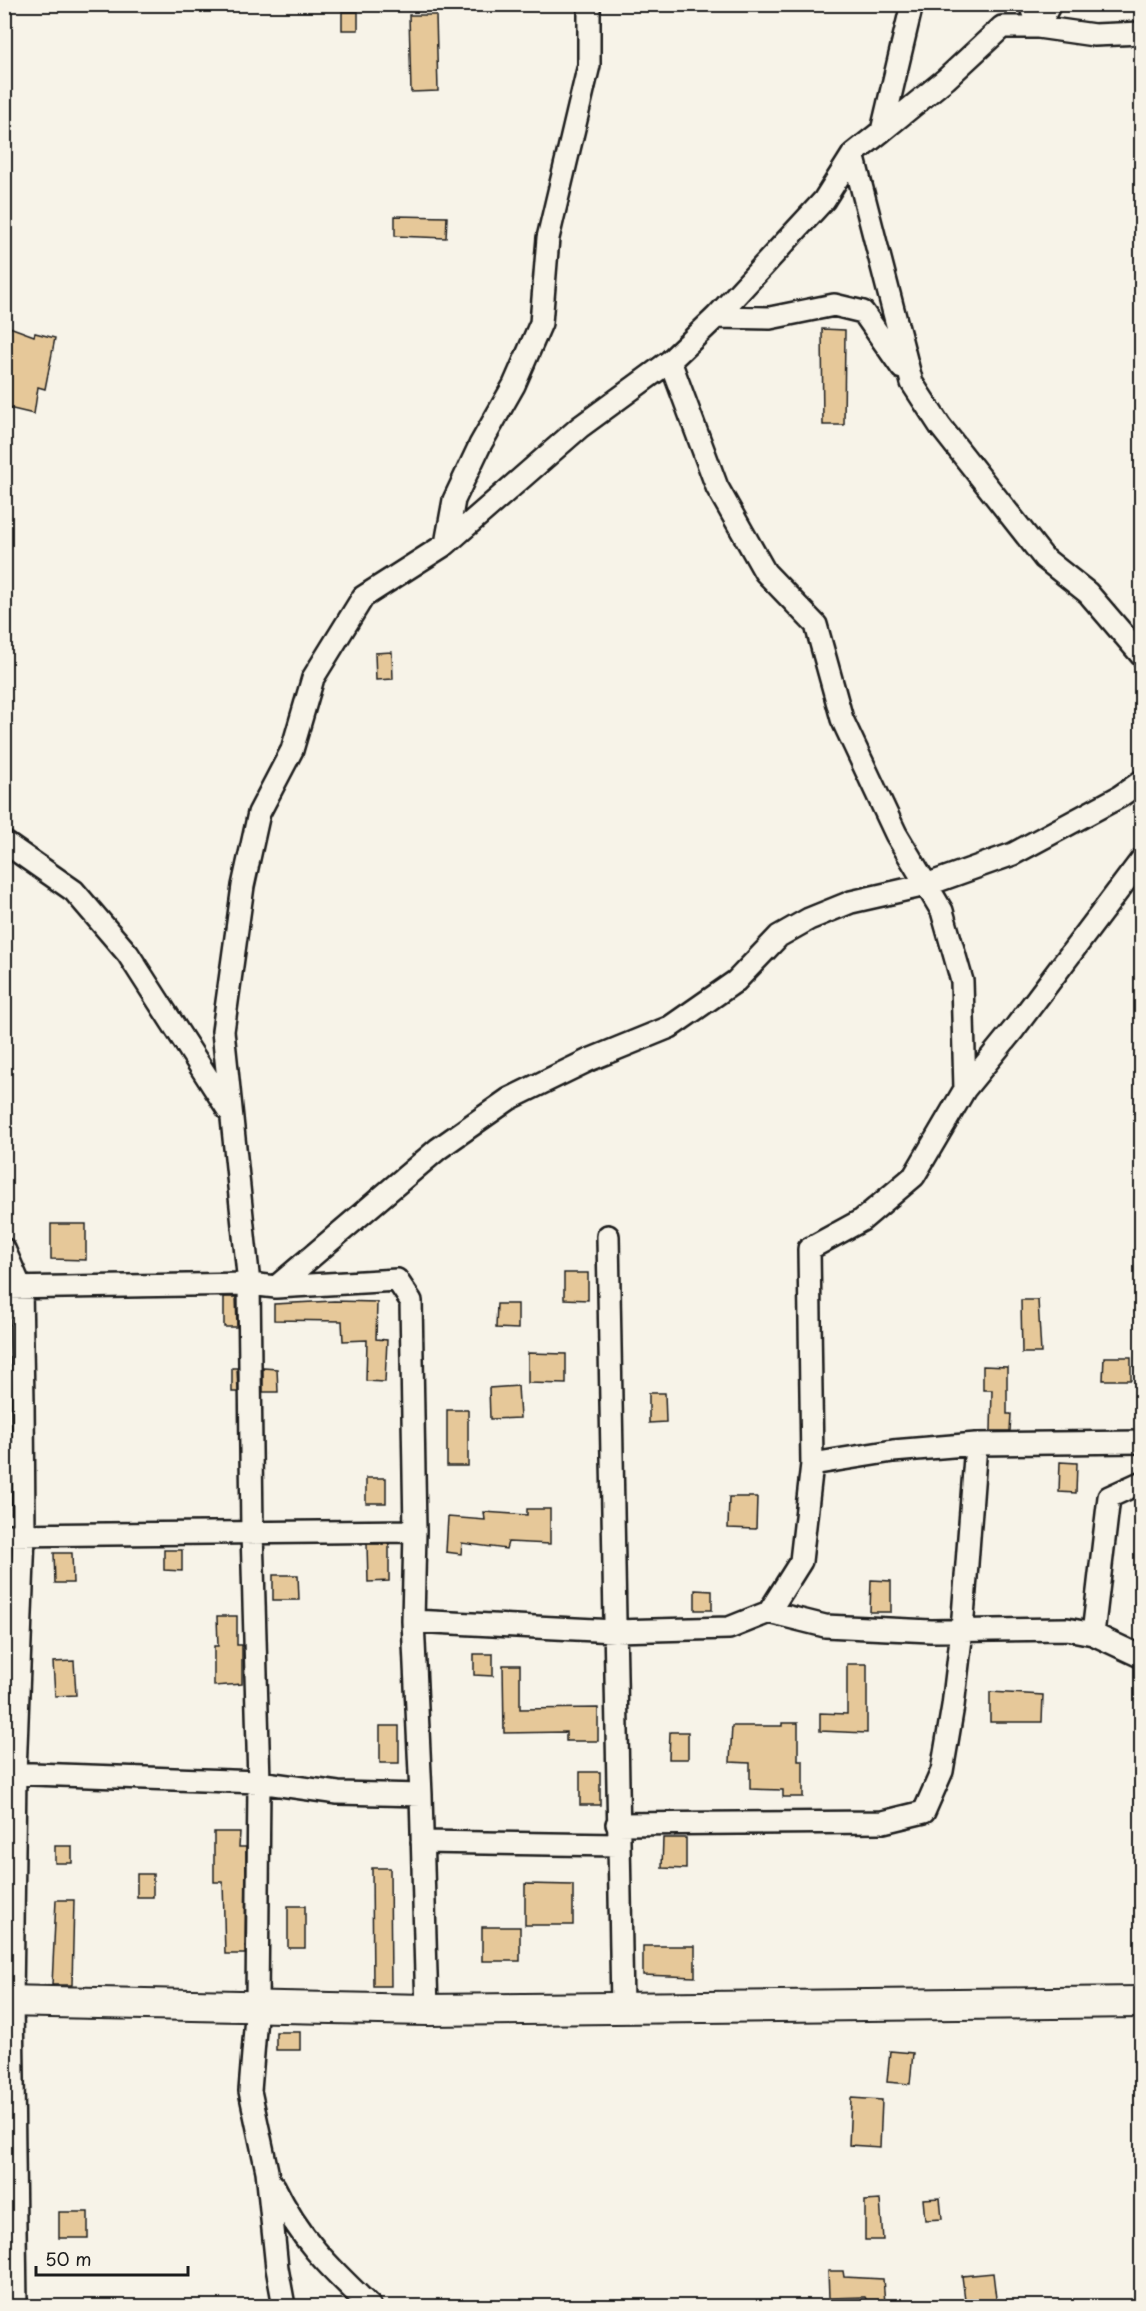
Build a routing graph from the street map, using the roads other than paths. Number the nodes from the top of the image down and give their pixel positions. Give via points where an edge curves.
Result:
1 (589, 4) edge
2 (912, 4) edge
3 (1030, 4) edge
4 (1050, 4) edge
5 (1038, 27) junction
6 (1142, 33) edge
7 (882, 131) junction
8 (853, 154) junction
9 (716, 317) junction
10 (670, 361) junction
11 (912, 383) junction
12 (446, 544) junction
13 (1142, 656) edge
14 (1142, 781) edge
15 (4, 842) edge
16 (1142, 858) edge
17 (926, 885) junction
18 (965, 1089) junction
19 (231, 1114) junction
20 (608, 1236) dead end
21 (4, 1249) edge
22 (249, 1284) junction
23 (276, 1287) junction
24 (13, 1288) edge
25 (1142, 1442) edge
26 (976, 1444) junction
27 (812, 1464) junction
28 (1142, 1482) edge
29 (252, 1531) junction
30 (416, 1531) junction
31 (14, 1535) edge
32 (769, 1612) junction
33 (413, 1622) junction
34 (962, 1630) junction
35 (615, 1631) junction
36 (1093, 1634) junction
37 (1142, 1657) edge
38 (10, 1773) edge
39 (259, 1782) junction
40 (421, 1795) junction
41 (618, 1824) junction
42 (422, 1842) junction
43 (618, 1845) junction
44 (8, 2001) edge
45 (1142, 2002) edge
46 (257, 2004) junction
47 (622, 2006) junction
48 (427, 2010) junction
49 (267, 2171) junction
50 (10, 2207) edge
51 (16, 2307) edge
52 (285, 2307) edge
53 (370, 2307) edge

1 - 12 street via 589,64 548,238 541,323 514,385 454,500
2 - 7 street
3 - 5 street
4 - 5 street
5 - 6 street via 1094,35
5 - 7 street via 1002,27
7 - 8 street
8 - 9 street via 824,200
8 - 11 street
9 - 10 street
9 - 11 street via 771,318 834,305 863,312
10 - 12 street via 580,427
10 - 17 street via 717,487 765,572 816,625 842,719 896,834
11 - 13 street via 940,426 1044,558 1089,593
12 - 19 street via 363,597 313,678 292,750 260,813 243,886 223,1031
14 - 17 street via 1013,854
15 - 19 street via 74,891 128,954
16 - 18 street
17 - 18 street via 942,910 963,981
17 - 23 street via 851,903 809,919 779,936 736,981 670,1027 509,1099 438,1149
18 - 27 street via 914,1176 862,1220 809,1249
19 - 22 street
20 - 35 street
21 - 24 street
22 - 23 street
22 - 24 street
22 - 29 street
23 - 30 street via 397,1280 411,1301
24 - 31 street
25 - 26 street
26 - 27 street via 893,1451
26 - 34 street
27 - 32 street via 801,1562
28 - 36 street via 1109,1497
29 - 30 street
29 - 31 street
29 - 39 street
30 - 33 street
31 - 38 street
32 - 34 street via 825,1626
32 - 35 street via 729,1628
33 - 35 street
33 - 40 street
34 - 36 street via 1067,1629
34 - 41 street via 942,1771 924,1812 883,1822
35 - 41 street
36 - 37 street
38 - 39 street
38 - 44 street
39 - 40 street via 338,1793
39 - 46 street
40 - 42 street
41 - 43 street
42 - 43 street
42 - 48 street
43 - 47 street
44 - 46 street
44 - 50 street
45 - 47 street
46 - 48 street
46 - 49 street via 250,2091
47 - 48 street
49 - 52 street
49 - 53 street via 297,2228 318,2256
50 - 51 street

